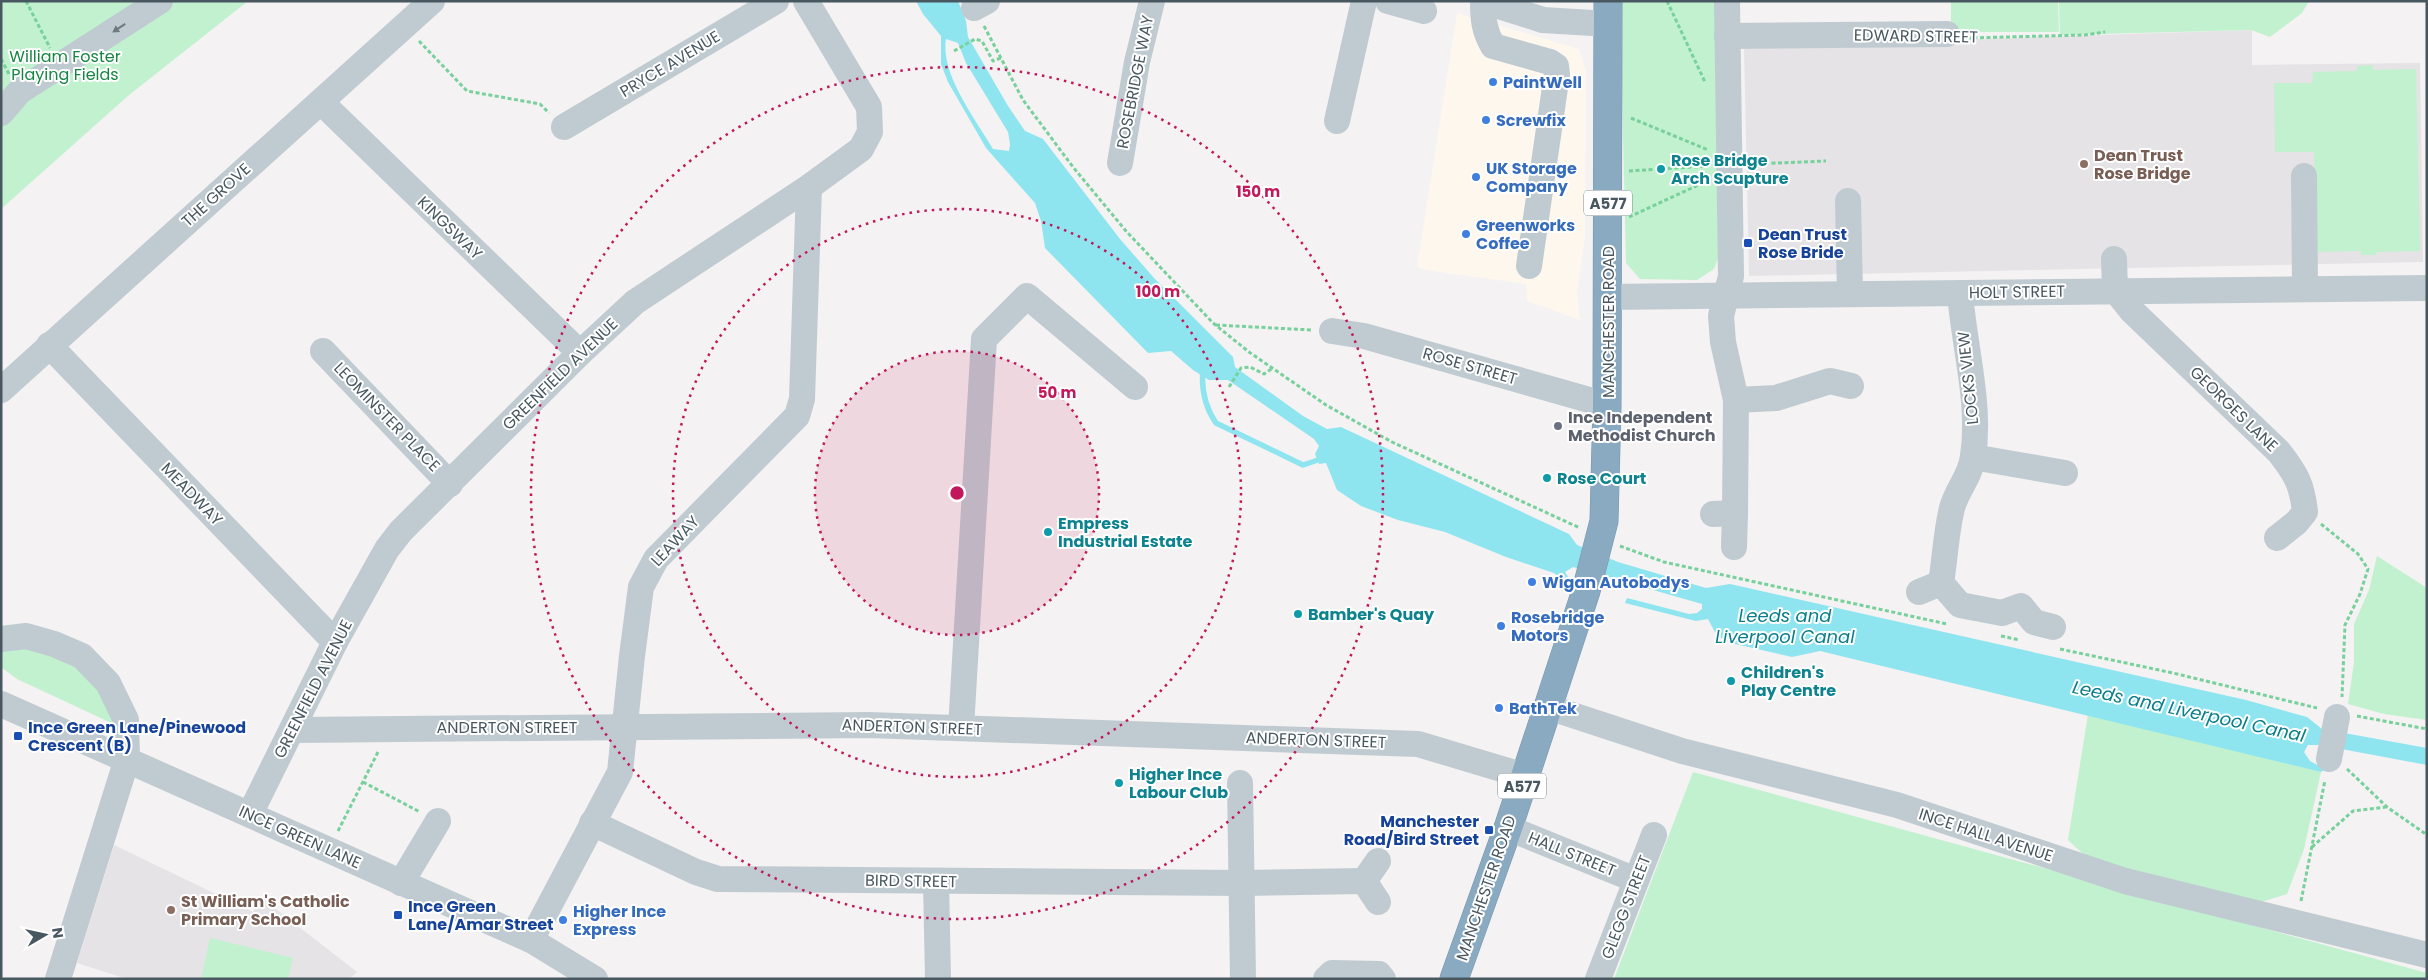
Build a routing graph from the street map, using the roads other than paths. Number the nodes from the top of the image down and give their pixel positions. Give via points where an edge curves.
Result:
1 (160, 1) edge
2 (776, 1) edge
3 (806, 1) edge
4 (1152, 1) edge
5 (1364, 1) edge
6 (1388, 1) edge
7 (1482, 1) edge
8 (1727, 1) edge
9 (414, 11) edge
10 (1424, 11) dead end
11 (1608, 13) edge
12 (1947, 34) road end
13 (1727, 36) junction
14 (321, 102) junction
15 (1, 113) edge
16 (1337, 122) dead end
17 (564, 127) road end
18 (1120, 163) dead end
19 (2304, 176) dead end
20 (809, 187) junction
21 (1848, 201) dead end
22 (2114, 259) dead end
23 (1529, 266) dead end
24 (2305, 288) junction
25 (2427, 288) edge
26 (2115, 290) junction
27 (1960, 293) junction
28 (1850, 294) junction
29 (1726, 296) junction
30 (1607, 297) junction
31 (1332, 331) road end
32 (49, 345) junction
33 (323, 351) dead end
34 (580, 353) junction
35 (1135, 387) dead end
36 (1, 390) edge
37 (1856, 393) dead end
38 (1736, 400) junction
39 (1607, 405) junction
40 (1973, 457) junction
41 (2070, 474) dead end
42 (450, 484) junction
43 (2277, 538) dead end
44 (1734, 547) dead end
45 (2053, 627) dead end
46 (1, 639) edge
47 (335, 642) junction
48 (1, 704) edge
49 (1548, 707) junction
50 (2337, 717) road end
51 (626, 726) junction
52 (961, 728) junction
53 (293, 730) junction
54 (127, 759) junction
55 (2329, 759) road end
56 (1525, 776) junction
57 (1240, 783) dead end
58 (250, 814) junction
59 (438, 821) road end
60 (592, 823) junction
61 (1508, 828) junction
62 (1654, 835) dead end
63 (1636, 880) junction
64 (936, 881) junction
65 (1374, 881) dead end
66 (401, 883) junction
67 (1241, 883) junction
68 (531, 940) junction
69 (2427, 955) edge
70 (58, 979) edge
71 (595, 979) edge
72 (938, 979) edge
73 (1242, 979) edge
74 (1326, 979) edge
75 (1383, 979) edge
76 (1454, 979) edge
77 (1598, 979) edge

1 -> 15 street via 20,91
2 - 17 street, PRYCE AVENUE
3 - 20 street, GREENFIELD AVENUE via 869,107 871,122 870,132 861,148
4 - 18 street, ROSEBRIDGE WAY via 1137,62
5 - 16 street
6 - 10 street
7 - 11 street via 1543,20
7 - 23 street via 1483,25 1494,46 1556,66
8 - 13 street
9 - 14 street, THE GROVE
11 - 30 highway, MANCHESTER ROAD / A577
12 - 13 street, EDWARD STREET
13 - 29 street via 1731,276
14 - 32 street, THE GROVE
14 - 34 street, KINGSWAY
19 - 24 street
20 - 34 street, GREENFIELD AVENUE via 635,302
20 - 51 street, LEAWAY via 802,400 796,416 656,559 648,572 641,586
21 - 28 street
22 - 26 street
24 - 25 street, HOLT STREET
24 - 26 street, HOLT STREET
26 - 27 street, HOLT STREET
26 - 43 street, GEORGES LANE via 2131,310 2279,452 2297,474 2303,492 2304,512
27 - 28 street, HOLT STREET
27 - 40 street, LOCKS VIEW via 1975,415
28 - 29 street, HOLT STREET
29 - 30 street, HOLT STREET
29 - 38 street via 1721,316 1723,342
30 - 39 highway, MANCHESTER ROAD / A577
31 - 39 street, ROSE STREET via 1364,336
32 - 36 street, THE GROVE
32 - 47 street, MEADWAY
33 - 42 street, LEOMINSTER PLACE
34 - 42 street, GREENFIELD AVENUE
35 - 52 street via 1027,296 984,340
37 - 38 street via 1830,381 1776,398
38 - 44 street via 1724,514
39 - 49 highway, MANCHESTER ROAD / A577 via 1606,496 1592,537 1586,591
40 - 41 street
40 - 45 street, LOCKS VIEW via 1952,508 1930,588 1960,605 2002,614 2021,606 2034,622
42 - 47 street, GREENFIELD AVENUE via 387,549
46 - 54 street via 26,636 82,656 108,682 126,720
47 - 53 street, GREENFIELD AVENUE
48 - 54 street, INCE GREEN LANE
49 - 56 highway, MANCHESTER ROAD / A577
49 - 69 street, INCE HALL AVENUE via 1682,752 1897,805 2125,880
50 - 55 street
51 - 52 street, ANDERTON STREET
51 - 53 street, ANDERTON STREET
51 - 60 street, LEAWAY via 620,772
52 - 56 street, ANDERTON STREET via 1418,744
53 - 58 street, GREENFIELD AVENUE
54 - 58 street, INCE GREEN LANE
54 - 70 street
56 - 61 highway, MANCHESTER ROAD / A577
57 - 67 street
58 - 66 street, INCE GREEN LANE
59 - 66 street
60 - 64 street, BIRD STREET via 696,872 718,879
60 - 68 street, LEAWAY
61 - 63 street, HALL STREET
61 - 76 highway, MANCHESTER ROAD / A577
62 - 63 street, GLEGG STREET
63 - 77 street, GLEGG STREET
64 - 67 street, BIRD STREET
64 - 72 street
65 - 67 street, BIRD STREET
66 - 68 street, INCE GREEN LANE
67 - 73 street
68 - 71 street, INCE GREEN LANE
74 - 75 street via 1332,973 1379,974

